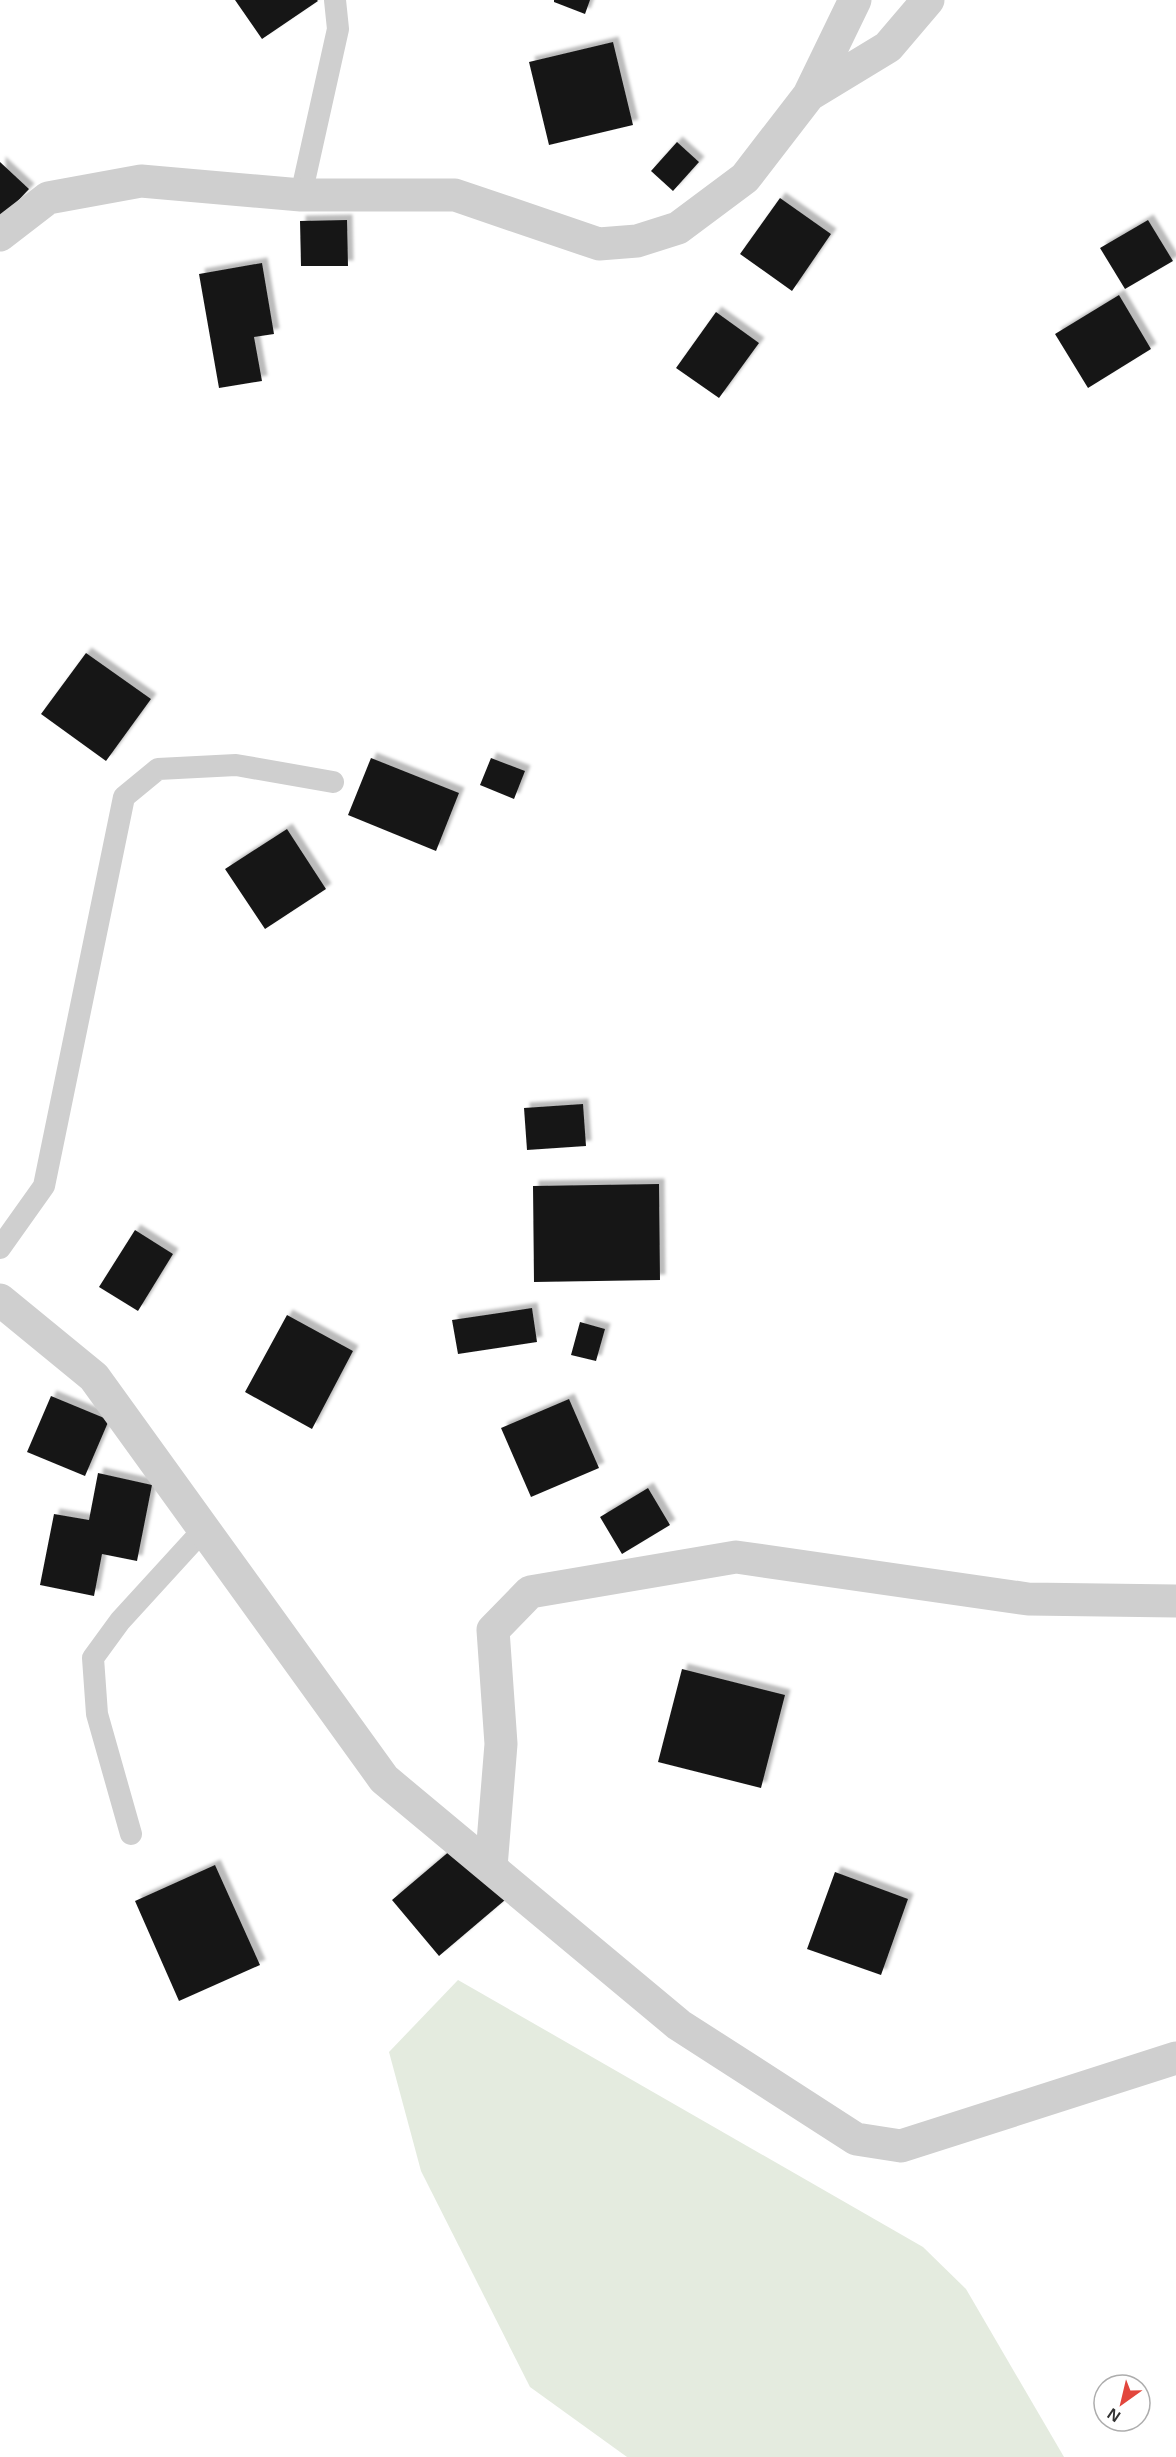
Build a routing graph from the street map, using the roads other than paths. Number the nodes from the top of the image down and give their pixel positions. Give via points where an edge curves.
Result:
1 (335, 0) edge
2 (855, 0) edge
3 (928, 0) edge
4 (809, 95) junction
5 (301, 195) junction
6 (0, 235) edge
7 (333, 782) dead end
8 (0, 1248) edge
9 (0, 1299) edge
10 (204, 1529) junction
11 (1176, 1600) edge
12 (131, 1834) dead end
13 (491, 1867) junction
14 (1176, 2058) edge

1 - 5 lane via 338,29
2 - 4 street
3 - 4 street via 888,46
4 - 5 street via 745,178 678,228 637,241 599,244 455,195
5 - 6 street via 141,181 48,198
7 - 8 lane via 236,765 158,769 124,797 44,1186
9 - 10 street via 94,1377
10 - 12 lane via 120,1621 93,1658 97,1714
10 - 13 street via 384,1779
11 - 13 street via 1028,1599 736,1557 530,1592 493,1630 501,1744
13 - 14 street via 679,2025 856,2139 901,2146

